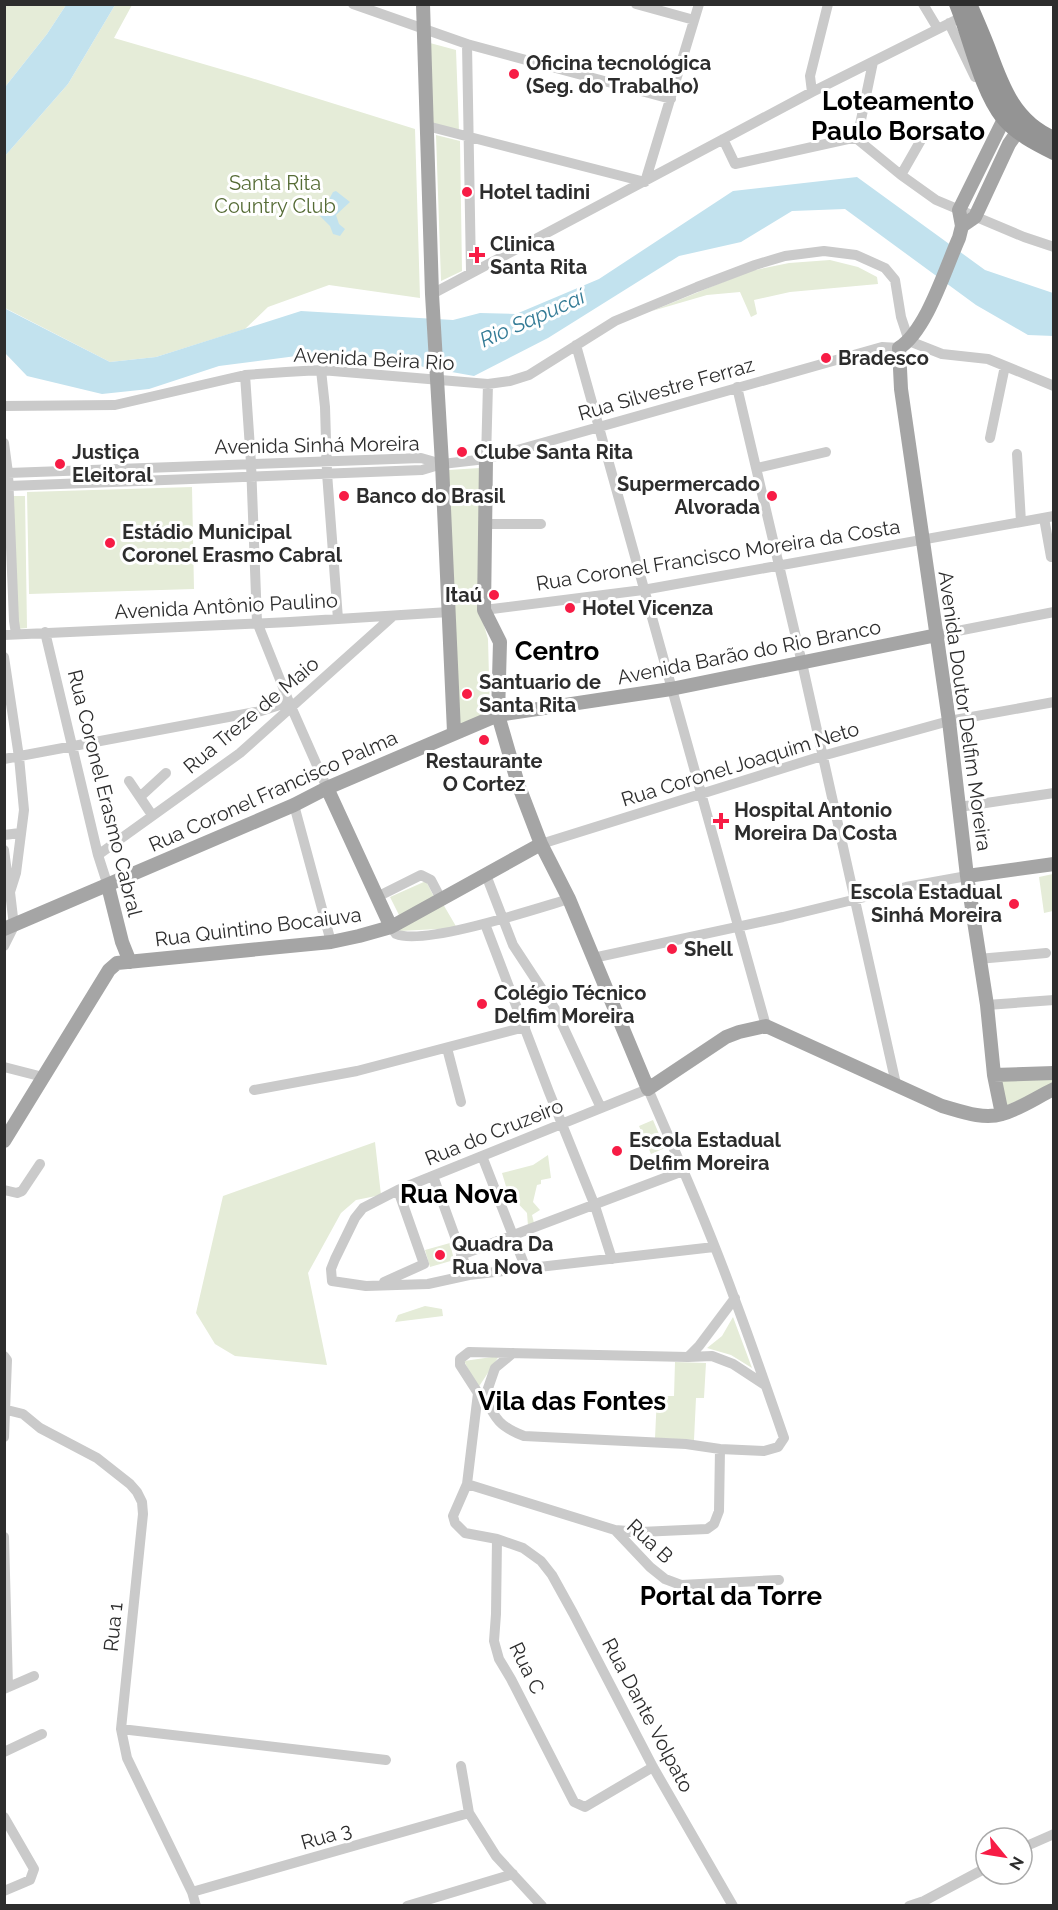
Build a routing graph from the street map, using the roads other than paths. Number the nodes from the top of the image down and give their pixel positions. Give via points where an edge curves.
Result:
1 (353, 4) edge
2 (423, 4) edge
3 (636, 4) edge
4 (699, 4) edge
5 (828, 4) edge
6 (923, 4) edge
7 (959, 12) edge
8 (694, 20) junction
9 (938, 29) junction
10 (424, 30) junction
11 (467, 44) junction
12 (873, 62) junction
13 (812, 92) junction
14 (671, 99) junction
15 (1002, 124) junction
16 (427, 126) junction
17 (1018, 131) junction
18 (925, 133) dead end
19 (468, 138) junction
20 (723, 139) junction
21 (857, 139) junction
22 (1053, 139) edge
23 (1053, 152) edge
24 (901, 175) junction
25 (645, 182) junction
26 (959, 210) junction
27 (975, 217) junction
28 (960, 232) junction
29 (1053, 247) edge
30 (471, 272) junction
31 (432, 294) junction
32 (904, 344) junction
33 (576, 345) junction
34 (1005, 366) junction
35 (321, 370) junction
36 (244, 375) junction
37 (488, 384) junction
38 (1053, 386) edge
39 (737, 387) junction
40 (4, 406) edge
41 (599, 426) junction
42 (990, 438) dead end
43 (4, 443) edge
44 (826, 452) dead end
45 (1017, 453) dead end
46 (486, 459) junction
47 (251, 463) junction
48 (442, 464) junction
49 (188, 466) junction
50 (327, 467) junction
51 (757, 468) junction
52 (9, 473) junction
53 (251, 476) junction
54 (188, 477) junction
55 (8, 486) junction
56 (1048, 517) edge
57 (1021, 522) junction
58 (484, 524) junction
59 (541, 524) dead end
60 (922, 539) junction
61 (1051, 557) dead end
62 (8, 558) edge
63 (780, 566) junction
64 (8, 576) edge
65 (9, 588) edge
66 (643, 590) junction
67 (484, 610) junction
68 (449, 612) junction
69 (1053, 612) edge
70 (393, 616) junction
71 (338, 619) junction
72 (9, 621) edge
73 (257, 622) junction
74 (45, 632) junction
75 (16, 634) junction
76 (4, 635) edge
77 (937, 635) junction
78 (4, 657) edge
79 (802, 663) junction
80 (671, 689) junction
81 (1053, 702) edge
82 (290, 705) junction
83 (498, 715) junction
84 (949, 721) junction
85 (454, 732) junction
86 (72, 747) junction
87 (822, 756) junction
88 (19, 757) junction
89 (4, 759) edge
90 (166, 773) dead end
91 (129, 781) dead end
92 (327, 788) junction
93 (1053, 793) edge
94 (701, 795) junction
95 (141, 796) junction
96 (294, 805) junction
97 (959, 807) junction
98 (152, 815) junction
99 (20, 832) junction
100 (4, 835) edge
101 (541, 844) junction
102 (4, 850) edge
103 (98, 855) junction
104 (1053, 864) edge
105 (486, 875) junction
106 (967, 876) junction
107 (108, 886) junction
108 (10, 892) junction
109 (377, 897) junction
110 (441, 899) junction
111 (569, 899) junction
112 (855, 899) junction
113 (503, 918) junction
114 (485, 924) junction
115 (9, 927) edge
116 (391, 927) junction
117 (737, 927) junction
118 (330, 942) junction
119 (4, 946) edge
120 (1046, 953) dead end
121 (593, 958) junction
122 (978, 959) junction
123 (130, 962) junction
124 (1053, 1000) edge
125 (987, 1005) junction
126 (766, 1026) junction
127 (525, 1027) junction
128 (447, 1048) junction
129 (4, 1067) edge
130 (1053, 1073) edge
131 (994, 1075) junction
132 (43, 1077) junction
133 (896, 1084) junction
134 (648, 1089) junction
135 (1053, 1089) edge
136 (254, 1090) dead end
137 (461, 1102) dead end
138 (601, 1107) junction
139 (1002, 1114) junction
140 (563, 1124) junction
141 (4, 1142) edge
142 (482, 1156) junction
143 (40, 1164) dead end
144 (683, 1171) junction
145 (433, 1176) junction
146 (4, 1190) edge
147 (398, 1190) junction
148 (595, 1206) junction
149 (514, 1237) junction
150 (714, 1247) junction
151 (461, 1256) junction
152 (612, 1258) junction
153 (526, 1269) junction
154 (469, 1275) junction
155 (380, 1285) junction
156 (735, 1298) junction
157 (513, 1353) junction
158 (4, 1356) edge
159 (688, 1357) junction
160 (765, 1385) junction
161 (482, 1395) junction
162 (7, 1410) junction
163 (4, 1437) edge
164 (720, 1449) junction
165 (467, 1484) junction
166 (615, 1530) junction
167 (4, 1537) edge
168 (497, 1539) junction
169 (779, 1580) dead end
170 (34, 1676) dead end
171 (6, 1688) edge
172 (121, 1729) junction
173 (42, 1734) dead end
174 (4, 1752) edge
175 (386, 1760) dead end
176 (461, 1766) dead end
177 (653, 1767) junction
178 (469, 1813) junction
179 (4, 1817) edge
180 (1053, 1834) edge
181 (1034, 1843) edge
182 (513, 1874) junction
183 (974, 1874) edge
184 (4, 1891) edge
185 (192, 1892) junction
186 (196, 1905) edge
187 (407, 1905) edge
188 (542, 1905) edge
189 (733, 1905) edge
190 (909, 1905) edge

1 - 10 street
2 - 10 main road
3 - 8 street
4 - 8 street
5 - 13 street via 810,76
6 - 9 street
7 - 9 street
7 - 15 street
7 - 15 highway
7 - 22 highway via 1014,109
8 - 14 street
9 - 12 street
10 - 11 street
10 - 16 main road
11 - 14 street
11 - 19 street
12 - 13 street
12 - 21 street
13 - 20 street
14 - 25 street
15 - 17 highway
15 - 26 main road
16 - 19 street
16 - 31 main road
17 - 23 highway
17 - 27 main road
18 - 24 street
19 - 25 street
19 - 30 street
20 - 21 street via 735,164
20 - 25 street
21 - 24 street
24 - 26 street via 936,200
25 - 30 street
26 - 27 street
26 - 28 main road
27 - 28 main road
27 - 29 street
28 - 32 main road via 923,321
30 - 31 street
31 - 48 main road
32 - 33 street, Avenida Beira Rio via 895,280 885,268 856,255 824,251 755,265 615,321
32 - 34 street via 942,354 988,359
32 - 39 street, Rua Silvestre Ferraz
32 - 60 main road, Avenida Doutor Delfim Moreira via 901,389
33 - 37 street, Avenida Beira Rio via 529,375
33 - 41 street
34 - 38 street
34 - 42 street
35 - 36 street, Avenida Beira Rio
35 - 37 street, Avenida Beira Rio
35 - 50 street
36 - 40 street, Avenida Beira Rio via 115,405
36 - 47 street
37 - 46 street
39 - 41 street, Rua Silvestre Ferraz
39 - 51 street
41 - 46 street, Rua Silvestre Ferraz
41 - 66 street
43 - 52 street
44 - 51 street
45 - 57 street
46 - 48 street, Rua Silvestre Ferraz
46 - 58 main road
47 - 49 street, Avenida Sinhá Moreira
47 - 50 street, Avenida Sinhá Moreira
47 - 53 street
48 - 50 street, Avenida Sinhá Moreira via 422,470
48 - 68 main road
49 - 52 street, Avenida Sinhá Moreira
49 - 54 street
50 - 53 street, Avenida Sinhá Moreira
50 - 71 street
51 - 63 street
52 - 55 street
53 - 54 street, Avenida Sinhá Moreira
53 - 73 street
54 - 55 street, Avenida Sinhá Moreira
55 - 62 street
56 - 57 street, Rua Coronel Francisco Moreira da Costa
56 - 61 street
57 - 60 street, Rua Coronel Francisco Moreira da Costa
58 - 59 street
58 - 67 main road
60 - 63 street, Rua Coronel Francisco Moreira da Costa
60 - 77 main road, Avenida Doutor Delfim Moreira
62 - 64 street
63 - 66 street, Rua Coronel Francisco Moreira da Costa
63 - 79 street
64 - 65 street
65 - 72 street
66 - 67 street, Rua Coronel Francisco Moreira da Costa
66 - 80 street
67 - 83 main road via 500,642
68 - 70 street, Avenida Antônio Paulino
68 - 85 main road
69 - 77 street
70 - 71 street, Avenida Antônio Paulino
70 - 82 street, Rua Treze de Maio
71 - 73 street, Avenida Antônio Paulino
72 - 75 street
73 - 74 street, Avenida Antônio Paulino
73 - 82 street
74 - 75 street, Avenida Antônio Paulino
74 - 86 street, Rua Coronel Erasmo Cabral
75 - 76 street, Avenida Antônio Paulino
77 - 79 main road, Avenida Barão do Rio Branco
77 - 84 main road, Avenida Doutor Delfim Moreira
78 - 88 street
79 - 80 main road, Avenida Barão do Rio Branco
79 - 87 street
80 - 83 main road, Avenida Barão do Rio Branco
80 - 94 street
81 - 84 street, Rua Coronel Joaquim Neto
82 - 86 street
82 - 92 street
82 - 98 street, Rua Treze de Maio via 240,753
83 - 85 main road, Avenida Barão do Rio Branco
83 - 101 main road
84 - 87 street, Rua Coronel Joaquim Neto
84 - 97 main road, Avenida Doutor Delfim Moreira
85 - 92 main road, Rua Coronel Francisco Palma
86 - 88 street
86 - 103 street, Rua Coronel Erasmo Cabral
87 - 94 street, Rua Coronel Joaquim Neto
87 - 112 street
88 - 89 street
88 - 99 street via 24,810
90 - 95 street
91 - 95 street
92 - 96 main road, Rua Coronel Francisco Palma
92 - 109 main road
93 - 97 street
94 - 101 street, Rua Coronel Joaquim Neto
94 - 117 street
95 - 98 street
96 - 107 main road, Rua Coronel Francisco Palma
96 - 118 street
97 - 106 main road, Avenida Doutor Delfim Moreira
98 - 103 street, Rua Treze de Maio
99 - 100 street
99 - 108 street
101 - 105 main road, Rua Quintino Bocaiuva
101 - 111 main road
102 - 108 street
103 - 107 street, Rua Coronel Erasmo Cabral
104 - 106 main road
105 - 110 main road, Rua Quintino Bocaiuva
105 - 113 street
106 - 112 street
106 - 122 main road, Avenida Doutor Delfim Moreira
107 - 115 main road, Rua Coronel Francisco Palma
107 - 123 main road, Rua Coronel Erasmo Cabral
108 - 115 street
109 - 110 street via 421,875 431,880
109 - 116 main road
110 - 116 main road, Rua Quintino Bocaiuva
111 - 113 street
111 - 121 main road
112 - 117 street
112 - 133 street
113 - 114 street
113 - 138 street via 513,945 555,1009
114 - 116 street via 411,937 396,933
114 - 127 street
115 - 119 street
116 - 118 main road, Rua Quintino Bocaiuva
117 - 121 street
117 - 126 street
118 - 123 main road, Rua Quintino Bocaiuva
120 - 122 street
121 - 134 main road
122 - 125 main road, Avenida Doutor Delfim Moreira
123 - 132 main road via 117,963 109,970
124 - 125 street
125 - 131 main road, Avenida Doutor Delfim Moreira
126 - 133 main road
126 - 134 main road via 726,1037
127 - 128 street
127 - 140 street
128 - 136 street via 357,1071
128 - 137 street
129 - 132 street
130 - 131 main road
131 - 139 main road, Avenida Doutor Delfim Moreira
132 - 141 main road
133 - 139 main road via 942,1106 968,1113
134 - 138 street, Rua do Cruzeiro
134 - 144 street
135 - 139 main road
138 - 140 street, Rua do Cruzeiro
140 - 142 street, Rua do Cruzeiro
140 - 148 street
142 - 145 street, Rua do Cruzeiro
142 - 149 street
143 - 146 street via 22,1191
144 - 148 street
144 - 150 street
145 - 147 street, Rua do Cruzeiro
145 - 151 street
147 - 155 street via 424,1264
147 - 155 street, Rua do Cruzeiro via 363,1208 332,1269 332,1281
148 - 149 street
148 - 152 street
149 - 151 street
149 - 153 street
150 - 152 street
150 - 156 street
151 - 154 street
152 - 153 street
153 - 154 street
154 - 155 street via 428,1284
156 - 159 street
156 - 160 street
157 - 159 street
157 - 161 street via 495,1368
157 - 161 street via 469,1352 460,1359 460,1365
158 - 162 street
159 - 160 street via 712,1356 733,1364
160 - 164 street via 784,1437 778,1447 764,1451
161 - 164 street via 501,1424 524,1436
161 - 165 street
162 - 163 street
162 - 172 street, Rua 1 via 23,1414 40,1428 97,1458 130,1484 142,1502
164 - 166 street via 719,1511 708,1529
165 - 166 street, Rua B
165 - 168 street via 453,1516 455,1523 465,1533
166 - 169 street, Rua B via 650,1567 681,1585
167 - 171 street
168 - 177 street, Rua Dante Volpato via 523,1548 552,1575
168 - 177 street, Rua C via 494,1641 499,1659 574,1802 585,1806
170 - 171 street
172 - 175 street
172 - 185 street, Rua 1 via 127,1758
173 - 174 street
176 - 178 street
177 - 189 street, Rua Dante Volpato
178 - 182 street via 496,1856
178 - 185 street, Rua 3
179 - 184 street via 34,1869 33,1877
180 - 181 street
182 - 187 street
182 - 188 street
183 - 190 street
185 - 186 street, Rua 1

